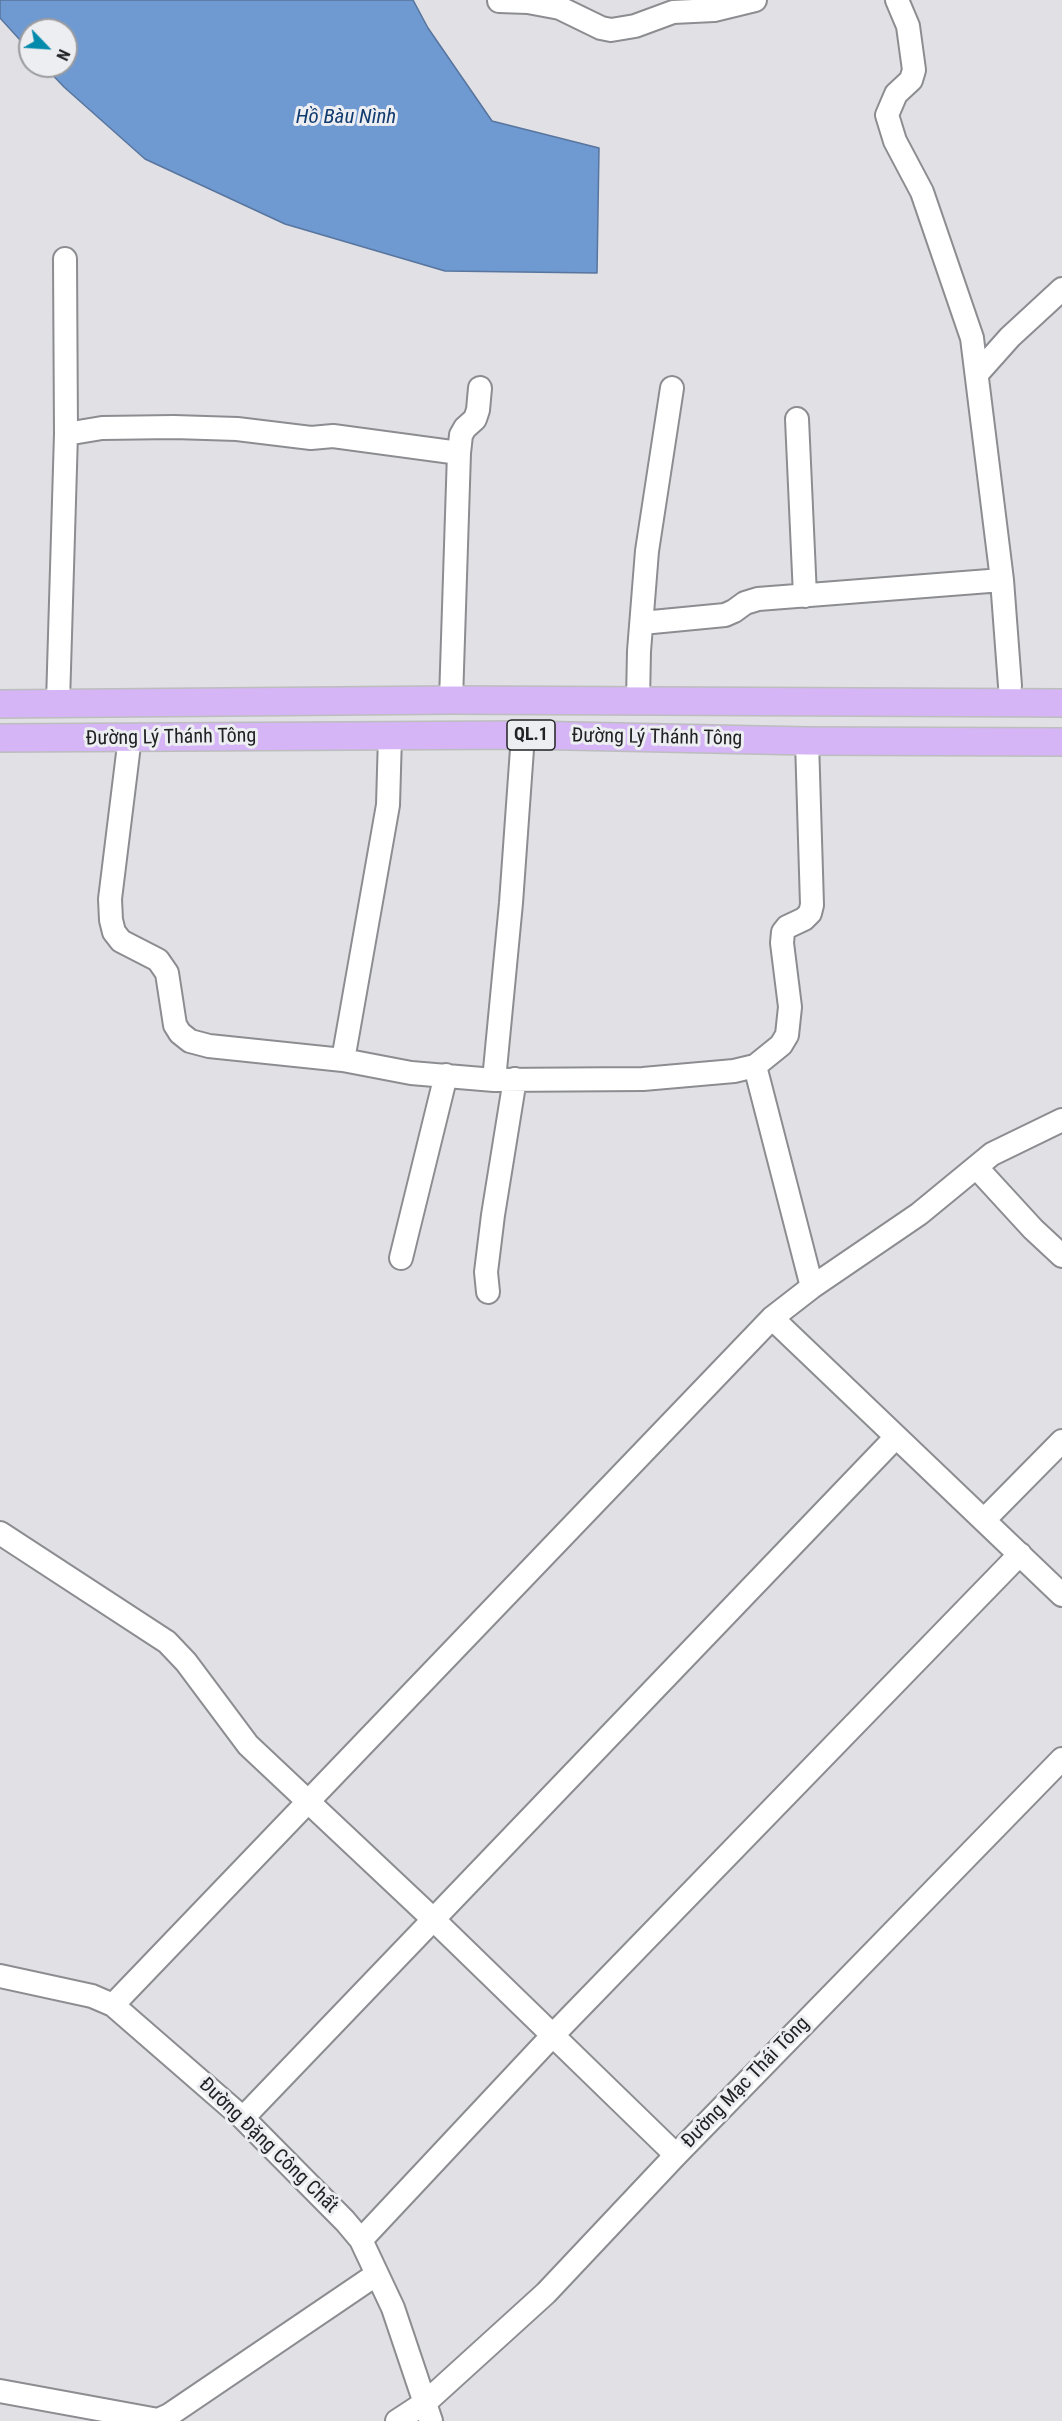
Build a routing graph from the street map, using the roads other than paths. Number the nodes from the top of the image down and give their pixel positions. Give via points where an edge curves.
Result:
1 (755, 0) edge
2 (897, 0) edge
3 (499, 1) edge
4 (65, 259) dead end
5 (1062, 289) edge
6 (977, 374) junction
7 (480, 388) dead end
8 (672, 388) dead end
9 (797, 419) dead end
10 (66, 435) junction
11 (459, 453) junction
12 (1002, 580) junction
13 (805, 596) junction
14 (642, 623) junction
15 (1010, 686) dead end
16 (451, 700) junction
17 (638, 700) junction
18 (58, 702) junction
19 (1062, 703) edge
20 (0, 704) edge
21 (523, 735) junction
22 (390, 736) junction
23 (130, 737) junction
24 (0, 738) edge
25 (62, 740) junction
26 (807, 741) junction
27 (1062, 742) edge
28 (343, 1060) junction
29 (755, 1066) junction
30 (446, 1075) junction
31 (505, 1080) junction
32 (1062, 1120) edge
33 (977, 1168) junction
34 (1062, 1256) edge
35 (401, 1258) dead end
36 (812, 1287) junction
37 (488, 1292) dead end
38 (772, 1318) junction
39 (896, 1437) junction
40 (1062, 1441) edge
41 (985, 1519) junction
42 (0, 1533) edge
43 (1020, 1554) junction
44 (1062, 1595) edge
45 (1062, 1759) edge
46 (306, 1801) junction
47 (434, 1920) junction
48 (0, 1976) edge
49 (112, 2005) junction
50 (553, 2035) junction
51 (243, 2118) junction
52 (676, 2155) junction
53 (361, 2240) junction
54 (377, 2274) junction
55 (0, 2391) edge
56 (429, 2411) edge
57 (158, 2420) edge
58 (397, 2421) edge

1 - 3 street via 723,8 673,12 611,30 560,9
2 - 6 street via 909,26 914,70 887,114 939,240 972,338
4 - 10 street
5 - 6 street
6 - 12 street
7 - 11 street via 478,410 461,435
8 - 14 street via 647,551
9 - 13 street
10 - 11 street via 102,429 237,429 311,438 333,436
10 - 18 street
11 - 16 street
12 - 13 street
12 - 15 street
13 - 14 street via 758,599 725,615
14 - 17 street
16 - 17 main road, Đường Lý Thánh Tông / QL.1
16 - 18 main road, Đường Lý Thánh Tông / QL.1
17 - 19 main road, Đường Lý Thánh Tông / QL.1
18 - 20 main road, Đường Lý Thánh Tông / QL.1
18 - 25 main road
21 - 22 main road, Đường Lý Thánh Tông / QL.1
21 - 26 main road, Đường Lý Thánh Tông / QL.1
21 - 31 street via 511,903
22 - 23 main road, Đường Lý Thánh Tông / QL.1
22 - 28 street via 388,805
23 - 25 main road, Đường Lý Thánh Tông / QL.1
23 - 28 street via 110,899 111,920 121,940 158,960 167,974 180,1033 190,1041 209,1046
24 - 25 main road, Đường Lý Thánh Tông / QL.1
26 - 27 main road, Đường Lý Thánh Tông / QL.1
26 - 29 street via 812,905 804,919 783,932 790,1007 787,1035 781,1045
28 - 30 street via 411,1073
29 - 31 street via 642,1079
29 - 36 street
30 - 31 street
30 - 35 street
31 - 37 street via 486,1272
32 - 33 street via 1002,1148
33 - 34 street
33 - 36 street via 919,1214
36 - 38 street
38 - 39 street
38 - 46 street
39 - 41 street
39 - 47 street
40 - 41 street
41 - 43 street
42 - 46 street via 167,1642 248,1745
43 - 44 street
43 - 50 street
45 - 52 street, Đường Mạc Thái Tông
46 - 47 street
46 - 49 street
47 - 50 street
47 - 51 street
48 - 49 street, Đường Đặng Công Chất via 92,1996
49 - 51 street, Đường Đặng Công Chất
50 - 52 street
50 - 53 street
51 - 53 street, Đường Đặng Công Chất
52 - 56 street, Đường Mạc Thái Tông
53 - 54 street, Đường Đặng Công Chất
54 - 56 street, Đường Đặng Công Chất
54 - 57 street
55 - 57 street
56 - 58 street, Đường Mạc Thái Tông

